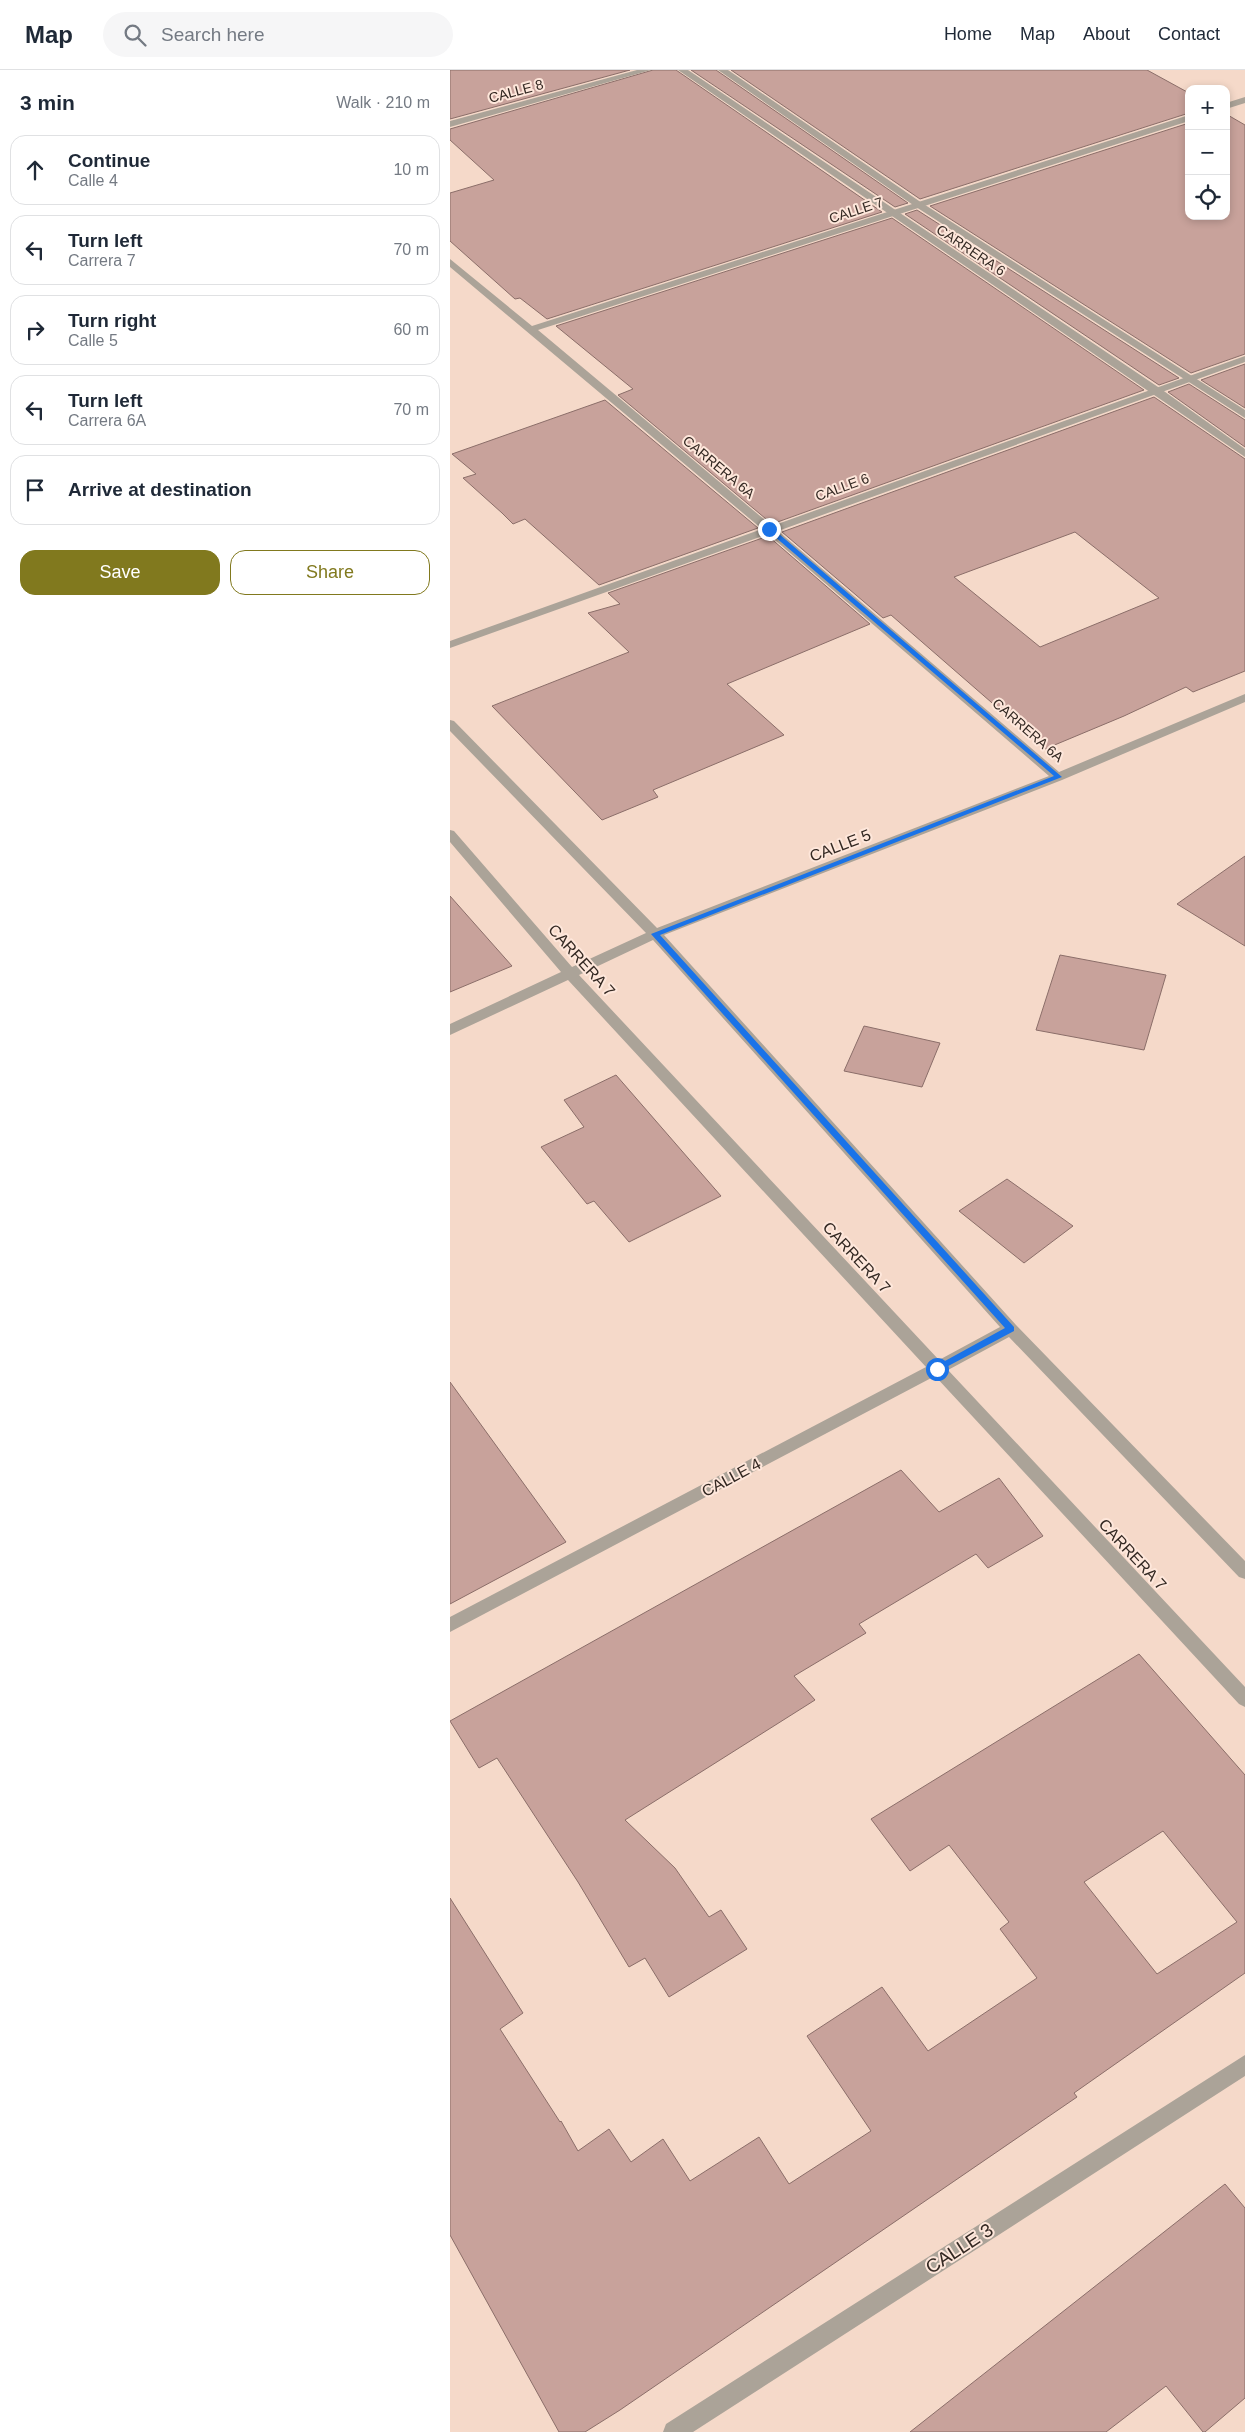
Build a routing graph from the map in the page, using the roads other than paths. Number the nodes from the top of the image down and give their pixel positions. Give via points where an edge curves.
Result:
1 (647, 70) edge
2 (682, 70) edge
3 (722, 70) edge
4 (1245, 100) edge
5 (1230, 105) edge
6 (1185, 119) edge
7 (450, 124) edge
8 (919, 205) junction
9 (892, 213) junction
10 (450, 262) edge
11 (532, 330) junction
12 (1245, 359) edge
13 (1192, 379) junction
14 (1157, 391) junction
15 (1245, 415) edge
16 (1245, 454) edge
17 (769, 529) junction
18 (450, 645) edge
19 (1245, 698) edge
20 (450, 724) edge
21 (1058, 777) junction
22 (450, 834) edge
23 (655, 934) junction
24 (570, 974) junction
25 (450, 1030) edge
26 (1011, 1329) junction
27 (937, 1369) junction
28 (1245, 1572) edge
29 (450, 1624) edge
30 (1245, 1699) edge
31 (1245, 2065) edge
32 (674, 2432) edge

1 - 7 street, CALLE 8
2 - 9 street, CARRERA 6
3 - 8 street, CARRERA 6
4 - 5 street
6 - 8 street, CALLE 7
8 - 9 street, CALLE 7
8 - 13 street, CARRERA 6
9 - 11 street, CALLE 7
9 - 14 street, CARRERA 6
10 - 11 street, CARRERA 6A
11 - 17 street, CARRERA 6A
12 - 13 street, CALLE 6
13 - 14 street, CALLE 6
13 - 15 street, CARRERA 6
14 - 16 street, CARRERA 6
14 - 17 street, CALLE 6
17 - 18 street, CALLE 6
17 - 21 street, CARRERA 6A
19 - 21 street, CALLE 5
20 - 23 street
21 - 23 street, CALLE 5
22 - 24 street, CARRERA 7
23 - 24 street, CALLE 5
23 - 26 street
24 - 25 street, CALLE 5
24 - 27 street, CARRERA 7
26 - 27 street, CALLE 4
26 - 28 street
27 - 29 street, CALLE 4
27 - 30 street, CARRERA 7
31 - 32 street, CALLE 3

